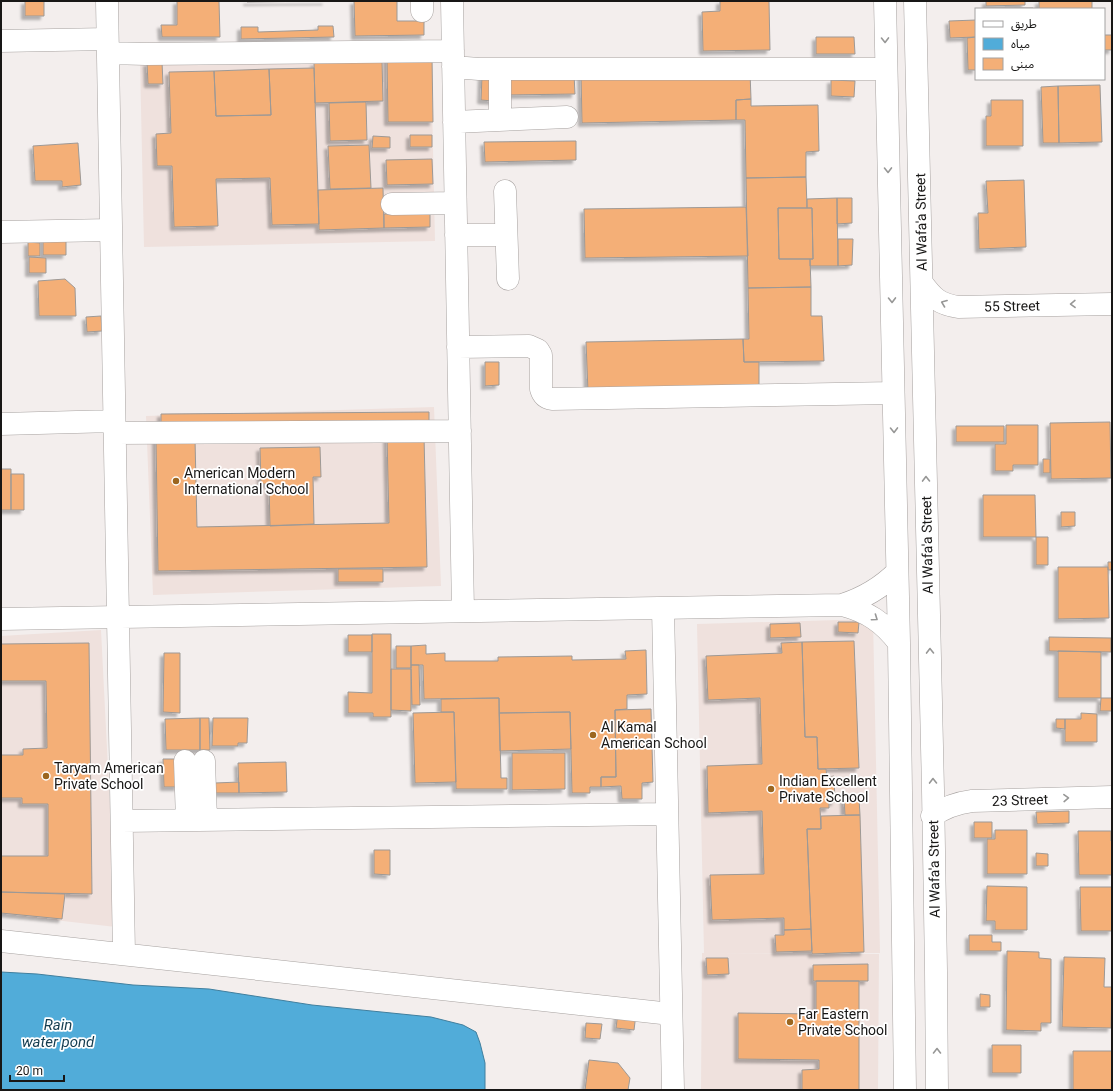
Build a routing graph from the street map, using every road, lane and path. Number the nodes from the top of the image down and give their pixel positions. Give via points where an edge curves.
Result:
1 (107, 1) edge
2 (452, 1) edge
3 (885, 1) edge
4 (915, 1) edge
5 (1, 41) edge
6 (107, 46) junction
7 (453, 59) junction
8 (886, 68) junction
9 (500, 69) junction
10 (567, 117) dead end
11 (500, 120) junction
12 (454, 122) junction
13 (505, 191) dead end
14 (456, 203) junction
15 (392, 204) dead end
16 (111, 230) junction
17 (1, 232) edge
18 (506, 234) junction
19 (456, 235) junction
20 (508, 279) dead end
21 (922, 283) junction
22 (1112, 304) edge
23 (458, 347) junction
24 (893, 394) junction
25 (1, 424) edge
26 (114, 427) junction
27 (460, 431) junction
28 (897, 572) junction
29 (842, 604) junction
30 (663, 608) junction
31 (464, 611) junction
32 (118, 617) junction
33 (1, 619) edge
34 (899, 643) junction
35 (194, 761) dead end
36 (1112, 797) edge
37 (667, 814) junction
38 (932, 816) junction
39 (196, 820) junction
40 (122, 821) junction
41 (1, 941) edge
42 (124, 954) junction
43 (671, 1014) junction
44 (673, 1090) edge
45 (905, 1090) edge
46 (937, 1090) edge

1 - 6 street
2 - 7 street
3 -> 8 street
4 - 21 street, Al Wafa'a Street
5 - 6 street
6 - 7 street via 146,54
6 - 16 street
7 - 9 street
7 - 12 street
8 - 9 street
8 -> 24 street
9 - 11 street
10 - 11 street
11 - 12 street
12 - 14 street
13 - 18 street
14 - 15 street
14 - 19 street
16 - 17 street
16 - 26 street
18 - 19 street
18 - 20 street
19 - 23 street
22 -> 21 street, 55 Street via 953,306 938,302
38 -> 21 street, Al Wafa'a Street
23 - 24 street via 534,348 540,355 542,393 552,399
23 - 27 street
24 -> 28 street
25 - 26 street
26 - 27 street
26 - 32 street
27 - 31 street
28 - 29 street via 878,589
28 - 34 street
29 - 30 street
29 -> 34 street via 869,614 886,627
30 - 31 street
30 - 37 street
31 - 32 street
32 - 33 street
32 - 40 street
34 - 45 street
35 - 39 street
38 -> 36 street, 23 Street via 944,808 972,801
37 - 39 street
37 - 43 street
46 -> 38 street, Al Wafa'a Street
39 - 40 street
40 - 42 street
41 - 42 street
42 - 43 street
43 - 44 street

